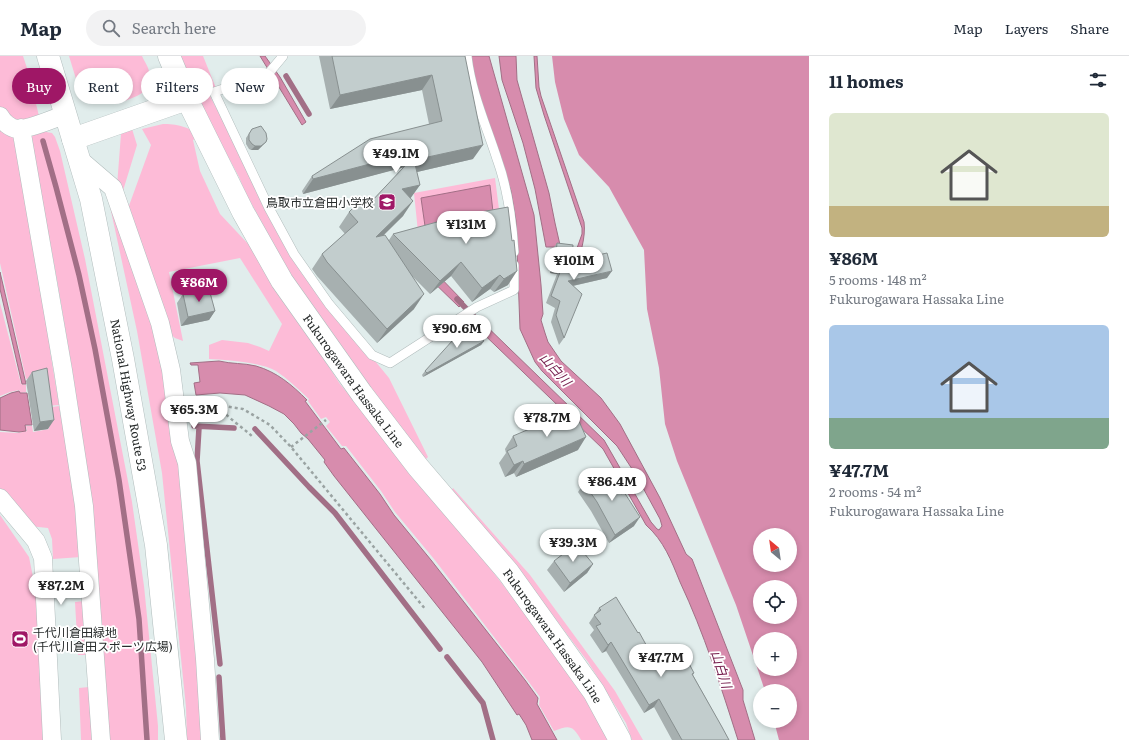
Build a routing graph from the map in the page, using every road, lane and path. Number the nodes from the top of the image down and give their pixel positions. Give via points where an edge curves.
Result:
1 (48, 56) edge
2 (283, 56) edge
3 (467, 56) edge
4 (168, 57) edge
5 (173, 68) edge
6 (176, 104) edge
7 (189, 104) edge
8 (66, 114) junction
9 (0, 116) edge
10 (21, 128) junction
11 (76, 148) junction
12 (175, 404) junction
13 (217, 406) junction
14 (326, 420) dead end
15 (253, 437) dead end
16 (292, 446) junction
17 (0, 498) edge
18 (426, 610) dead end
19 (52, 740) edge
20 (100, 740) edge
21 (176, 740) edge
22 (210, 740) edge
23 (620, 740) edge

1 - 8 main road, National Highway Route 53
2 - 3 lane via 268,74 214,92 294,254 329,304 372,355 390,363 477,307 514,290 513,240 508,195 474,92
4 - 5 main road, Fukurogawara Hassaka Line
6 - 11 main road
7 - 23 main road, Fukurogawara Hassaka Line via 243,212 282,281 362,394 418,467 508,572 594,692
8 - 10 street
8 - 11 main road, National Highway Route 53
9 - 10 street via 10,126
10 - 20 street via 84,506
11 - 12 street via 113,188 160,323 171,370
11 - 21 main road, National Highway Route 53 via 91,199 156,545
12 - 13 path
12 - 22 street via 180,441 187,463
13 - 15 path
13 - 16 path via 243,410 270,425
14 - 16 path
16 - 18 path
17 - 19 street via 36,541 44,558

